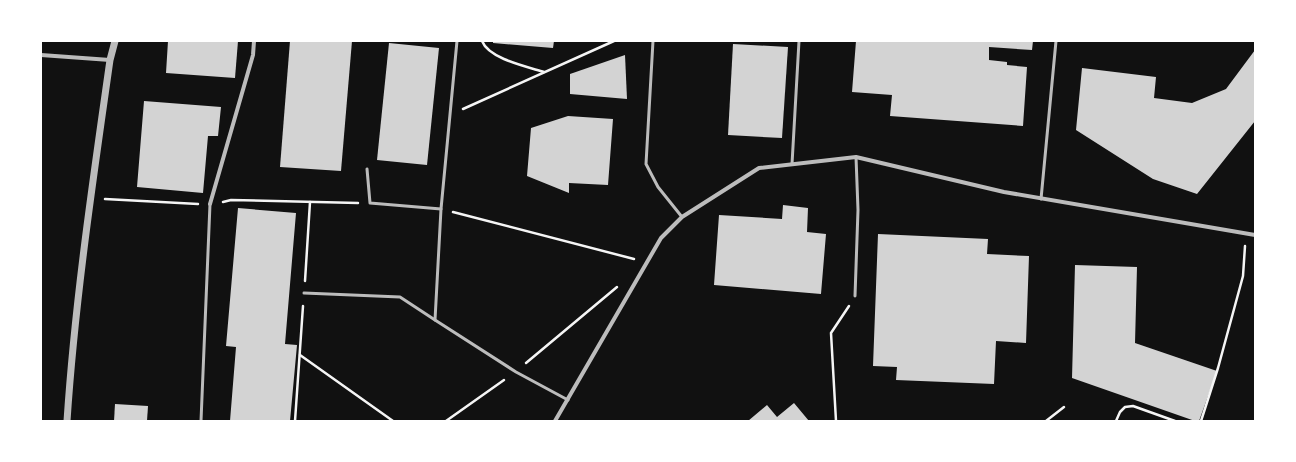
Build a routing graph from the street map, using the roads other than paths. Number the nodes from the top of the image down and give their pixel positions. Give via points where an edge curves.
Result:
1 (115, 41) edge
2 (254, 41) edge
3 (457, 41) edge
4 (653, 41) edge
5 (799, 41) edge
6 (1056, 41) edge
7 (41, 55) edge
8 (110, 60) junction
9 (856, 157) junction
10 (792, 164) junction
11 (367, 169) dead end
12 (1041, 199) junction
13 (210, 204) joint
14 (441, 209) junction
15 (682, 217) junction
16 (1255, 235) edge
17 (304, 293) road end
18 (855, 296) road end
19 (435, 320) junction
20 (568, 400) junction
21 (67, 421) edge
22 (201, 421) edge
23 (555, 421) edge

1 - 8 street
2 - 13 street via 253,55
3 - 14 lane
4 - 15 lane via 646,164 658,187
5 - 10 lane
6 - 12 lane
7 - 8 street
8 - 21 street via 90,198
9 - 10 street
9 - 12 street
9 - 18 lane via 858,210
10 - 15 street via 759,168
11 - 14 lane via 370,203
12 - 16 street
13 - 22 lane
14 - 19 lane
15 - 20 street via 661,238 646,262
17 - 19 lane via 400,297
19 - 20 lane via 516,372
20 - 23 street

